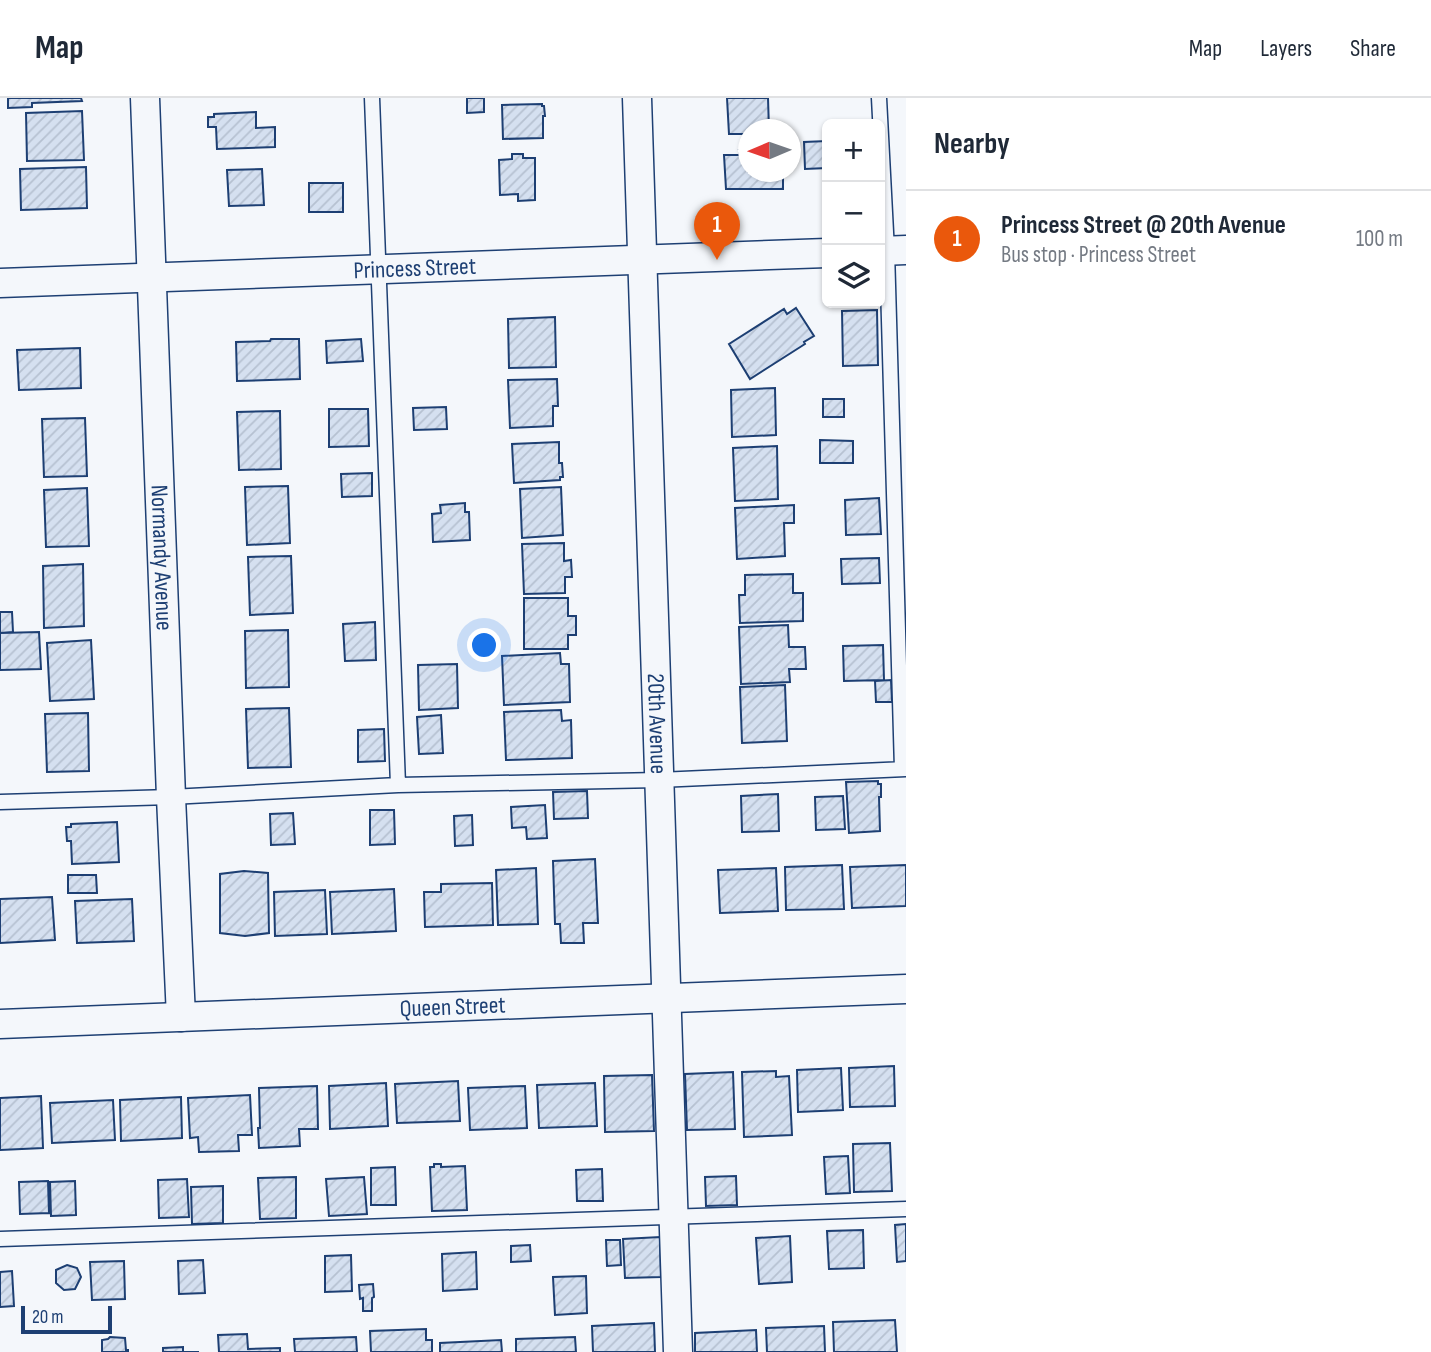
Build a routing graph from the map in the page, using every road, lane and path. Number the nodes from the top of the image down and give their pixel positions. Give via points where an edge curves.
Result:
1 (145, 98) edge
2 (372, 98) edge
3 (637, 98) edge
4 (879, 98) edge
5 (891, 251) edge
6 (822, 253) edge
7 (642, 260) junction
8 (378, 270) junction
9 (152, 277) junction
10 (0, 283) edge
11 (904, 769) edge
12 (659, 780) junction
13 (398, 785) junction
14 (171, 797) junction
15 (0, 802) edge
16 (906, 989) edge
17 (666, 998) junction
18 (181, 1017) junction
19 (0, 1024) edge
20 (906, 1209) edge
21 (674, 1217) junction
22 (0, 1239) edge
23 (678, 1352) edge

1 - 9 street, Normandy Avenue
2 - 8 lane
3 - 7 street, 20th Avenue
4 - 5 lane
5 - 11 lane
6 - 7 street, Princess Street
7 - 8 street, Princess Street
7 - 12 street, 20th Avenue
8 - 9 street, Princess Street
8 - 13 lane
9 - 10 street, Princess Street
9 - 14 street, Normandy Avenue
11 - 12 lane
12 - 13 lane
12 - 17 street, 20th Avenue
13 - 14 lane
14 - 15 lane
14 - 18 street, Normandy Avenue
16 - 17 street, Queen Street
17 - 18 street, Queen Street
17 - 21 street, 20th Avenue
18 - 19 street, Queen Street
20 - 21 lane
21 - 22 lane
21 - 23 street, 20th Avenue

